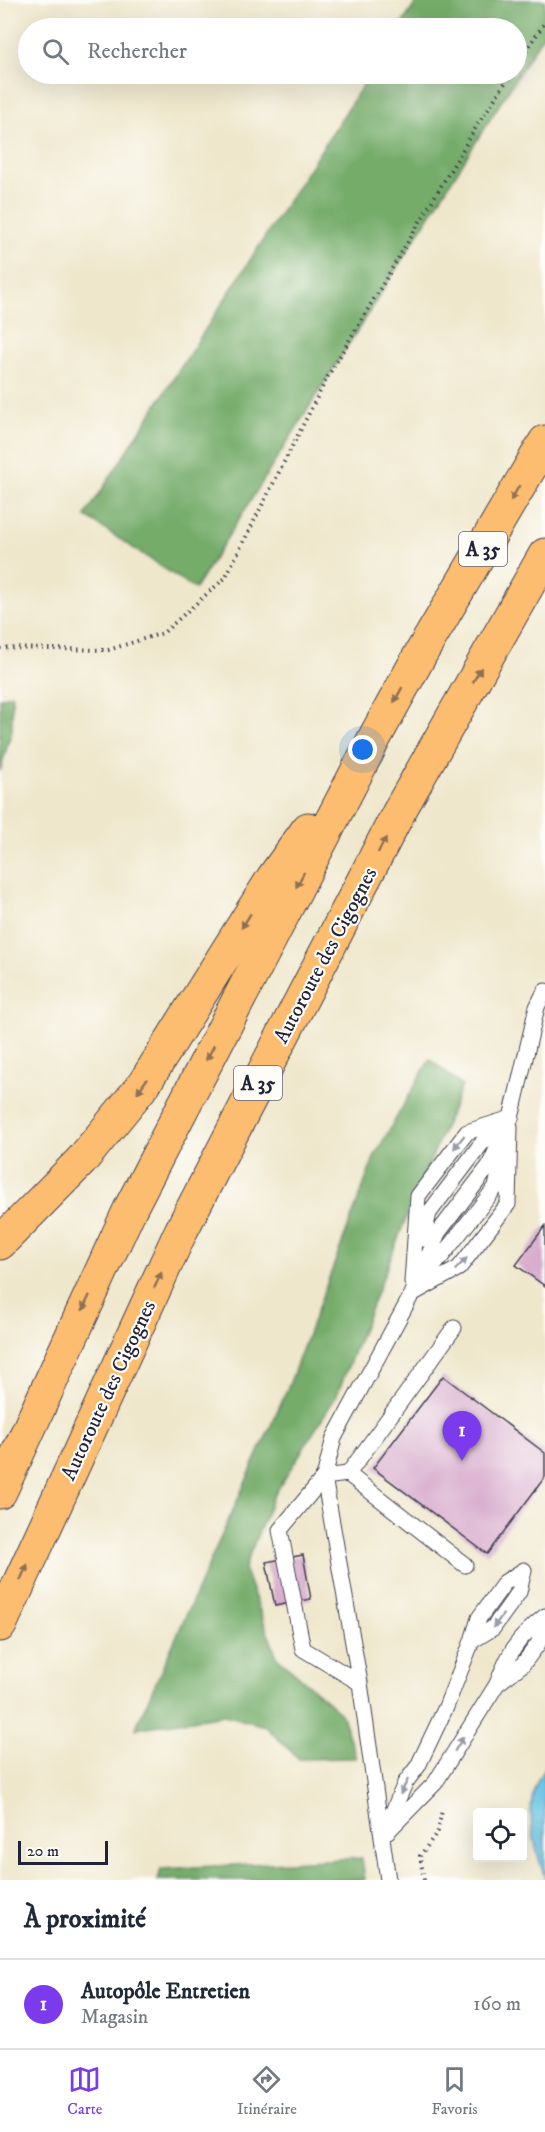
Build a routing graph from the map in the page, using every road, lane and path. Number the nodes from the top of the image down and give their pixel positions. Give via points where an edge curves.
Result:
1 (545, 22) edge
2 (527, 49) edge
3 (504, 84) edge
4 (545, 442) edge
5 (545, 555) edge
6 (0, 648) edge
7 (376, 735) junction
8 (545, 991) edge
9 (511, 1118) junction
10 (0, 1243) edge
11 (412, 1294) junction
12 (454, 1328) dead end
13 (348, 1474) junction
14 (324, 1477) junction
15 (0, 1492) edge
16 (465, 1565) dead end
17 (524, 1570) dead end
18 (545, 1616) edge
19 (0, 1625) edge
20 (545, 1625) edge
21 (360, 1683) junction
22 (497, 1684) junction
23 (382, 1837) junction
24 (388, 1880) edge

1 - 2 path
3 - 6 path via 328,376 225,578 163,633 108,650
4 -> 7 highway, A 35
19 -> 5 highway, Autoroute des Cigognes / A 35 via 181,1231 402,808
7 -> 10 highway via 273,878 144,1084 81,1161
7 -> 15 highway, A 35 via 130,1209
8 - 9 lane via 537,1007
9 - 11 lane via 489,1166 438,1233
11 -> 9 lane via 459,1268 508,1204
9 -> 11 lane via 467,1132 418,1196
11 - 14 lane via 334,1438
12 - 13 lane
13 - 14 lane
13 - 16 lane
14 - 21 lane
14 - 21 lane via 280,1530 303,1649
17 -> 23 lane via 519,1592 493,1628 472,1641 446,1707 418,1766 405,1783
18 - 22 lane via 524,1633 508,1654
20 - 22 lane via 538,1644 523,1664
21 - 23 lane
23 -> 22 lane via 435,1783
23 - 24 lane

